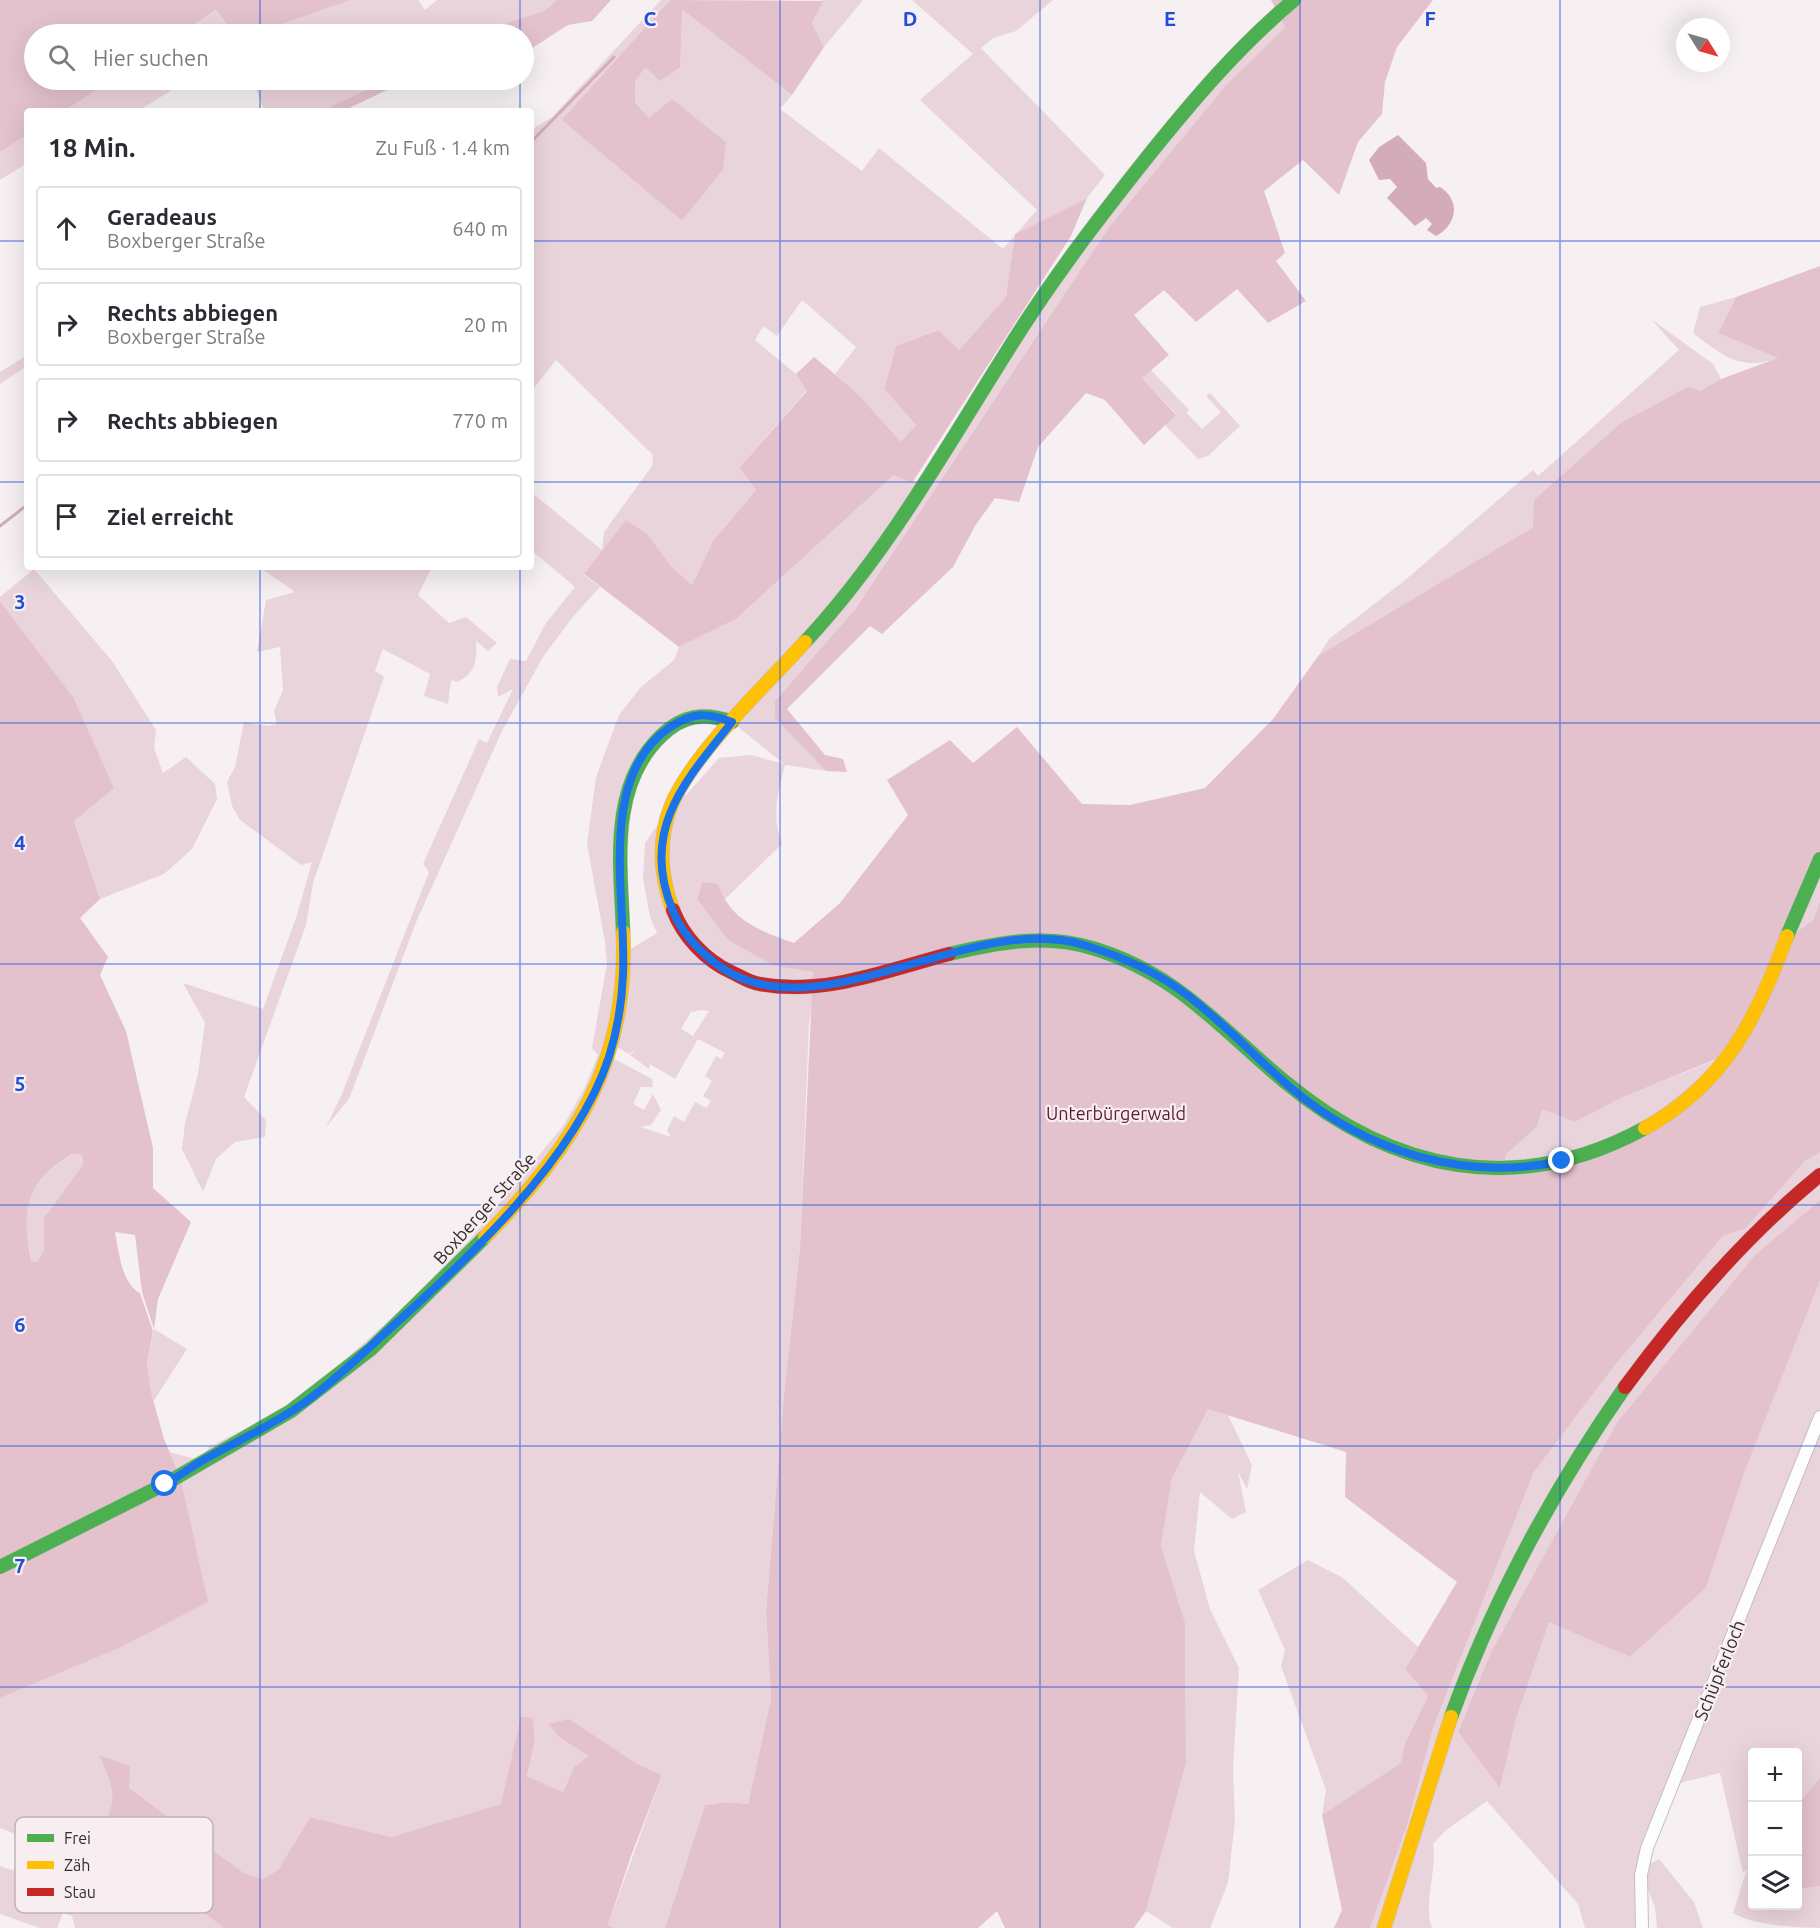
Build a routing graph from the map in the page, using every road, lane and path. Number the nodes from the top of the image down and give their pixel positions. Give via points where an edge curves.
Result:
1 (1294, 0) edge
2 (732, 722) junction
3 (1820, 859) edge
4 (1820, 1175) edge
5 (1820, 1417) edge
6 (0, 1567) edge
7 (1384, 1928) edge
8 (1642, 1928) edge

1 - 2 main road via 1213,76 1095,222 1050,284 866,571
2 - 3 main road via 692,771 673,803 664,832 662,863 666,895 678,923 695,946 720,968 745,980 796,988 840,982 960,949 1034,937 1082,944 1138,965 1187,995 1293,1090 1372,1141 1414,1157 1451,1164 1531,1167 1588,1154 1663,1118 1733,1053 1757,1014 1804,887
2 - 6 main road, Boxberger Straße via 713,714 696,714 681,720 659,735 642,755 629,783 621,861 623,977 612,1044 590,1100 566,1140 526,1192 427,1296 306,1402 165,1484
4 - 7 main road via 1716,1275 1648,1356 1585,1443 1525,1546 1477,1648
5 - 8 street, Schüpferloch via 1647,1848 1641,1875

